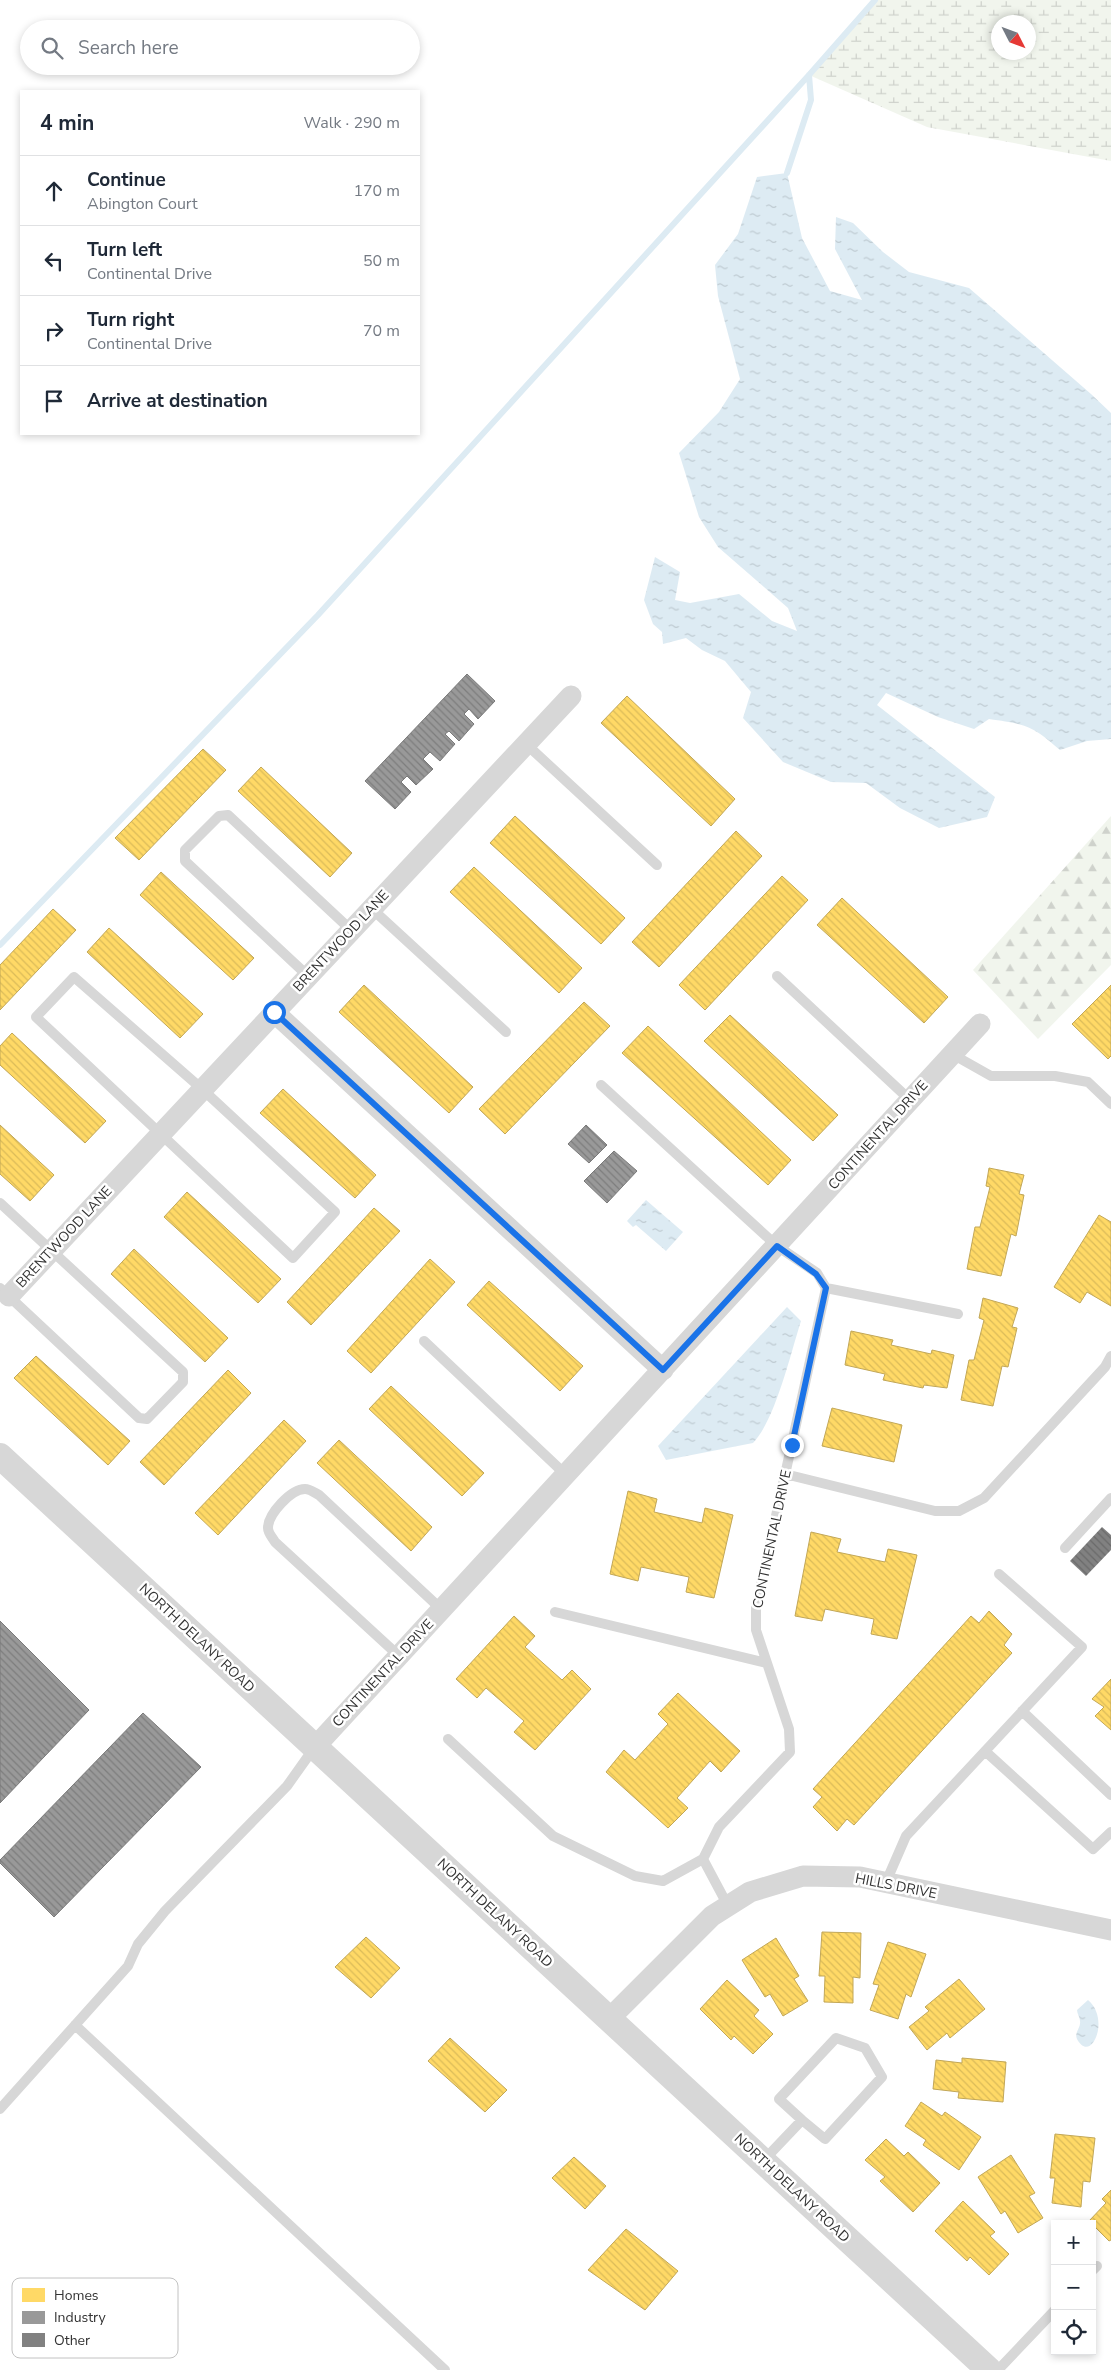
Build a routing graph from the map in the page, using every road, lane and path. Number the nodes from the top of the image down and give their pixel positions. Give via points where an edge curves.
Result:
1 (571, 696) dead end
2 (526, 744) junction
3 (658, 865) dead end
4 (371, 908) junction
5 (351, 930) junction
6 (308, 976) junction
7 (777, 976) dead end
8 (274, 1012) junction
9 (980, 1024) dead end
10 (506, 1032) dead end
11 (952, 1054) junction
12 (601, 1085) dead end
13 (202, 1090) junction
14 (910, 1100) junction
15 (1111, 1104) edge
16 (160, 1134) junction
17 (0, 1203) edge
18 (777, 1246) junction
19 (52, 1250) junction
20 (826, 1288) junction
21 (5, 1292) edge
22 (958, 1314) dead end
23 (424, 1341) dead end
24 (1111, 1356) edge
25 (663, 1370) junction
26 (0, 1456) edge
27 (566, 1474) junction
28 (785, 1474) junction
29 (1111, 1498) edge
30 (1065, 1548) dead end
31 (999, 1574) dead end
32 (441, 1609) junction
33 (555, 1612) dead end
34 (399, 1656) junction
35 (767, 1663) junction
36 (1022, 1711) junction
37 (448, 1739) dead end
38 (315, 1747) junction
39 (985, 1751) junction
40 (1111, 1795) edge
41 (1111, 1832) edge
42 (703, 1859) junction
43 (886, 1882) junction
44 (728, 1906) junction
45 (1111, 1930) edge
46 (609, 2019) junction
47 (75, 2025) junction
48 (0, 2109) edge
49 (802, 2120) junction
50 (763, 2161) junction
51 (1051, 2314) edge
52 (445, 2370) edge
53 (990, 2370) edge
54 (998, 2370) edge

1 - 2 street, BRENTWOOD LANE
2 - 3 lane
2 - 4 street, BRENTWOOD LANE
4 - 5 street, BRENTWOOD LANE
4 - 10 lane
5 - 6 street, BRENTWOOD LANE
5 - 6 lane via 228,815 219,816 185,850 185,861
6 - 8 street, BRENTWOOD LANE
7 - 14 lane
8 - 13 street, BRENTWOOD LANE
8 - 25 street
9 - 11 street, CONTINENTAL DRIVE
11 - 14 street, CONTINENTAL DRIVE
11 - 15 lane via 991,1076 1055,1076 1088,1082
12 - 18 lane
13 - 16 street, BRENTWOOD LANE
13 - 16 lane via 74,977 36,1017
13 - 16 lane via 335,1212 293,1258
14 - 18 street, CONTINENTAL DRIVE
16 - 19 street, BRENTWOOD LANE
17 - 19 lane
18 - 20 lane via 816,1274
18 - 25 street, CONTINENTAL DRIVE
19 - 21 street, BRENTWOOD LANE
19 - 21 lane via 183,1372 183,1382 147,1419 139,1418
20 - 22 lane
20 - 28 lane, CONTINENTAL DRIVE
23 - 27 lane
24 - 28 lane via 1105,1367 984,1498 959,1511 935,1511
25 - 27 street, CONTINENTAL DRIVE
26 - 38 street, NORTH DELANY ROAD
27 - 32 street, CONTINENTAL DRIVE
28 - 35 lane, CONTINENTAL DRIVE via 756,1607 756,1630
29 - 30 lane
31 - 36 lane via 1082,1647
32 - 34 street, CONTINENTAL DRIVE
32 - 34 lane via 319,1495 306,1489 289,1496 269,1522 268,1530 275,1542
33 - 35 lane
34 - 38 street, CONTINENTAL DRIVE
35 - 42 lane, CONTINENTAL DRIVE via 789,1730 790,1752 719,1827
36 - 39 lane
36 - 40 lane
37 - 42 lane via 553,1836 635,1876 663,1882
38 - 46 street, NORTH DELANY ROAD
38 - 47 lane via 287,1786 166,1910 138,1944 128,1966
39 - 41 lane via 1094,1850
39 - 43 lane via 906,1836
42 - 44 lane
43 - 44 street, HILLS DRIVE via 860,1877 803,1876 750,1892
43 - 45 street, HILLS DRIVE
44 - 46 street, HILLS DRIVE via 712,1916
46 - 50 street, NORTH DELANY ROAD
47 - 48 lane
47 - 52 lane
49 - 49 lane via 825,2140 882,2077 865,2048 836,2038 779,2099
49 - 50 lane
50 - 53 street, NORTH DELANY ROAD
51 - 54 lane

